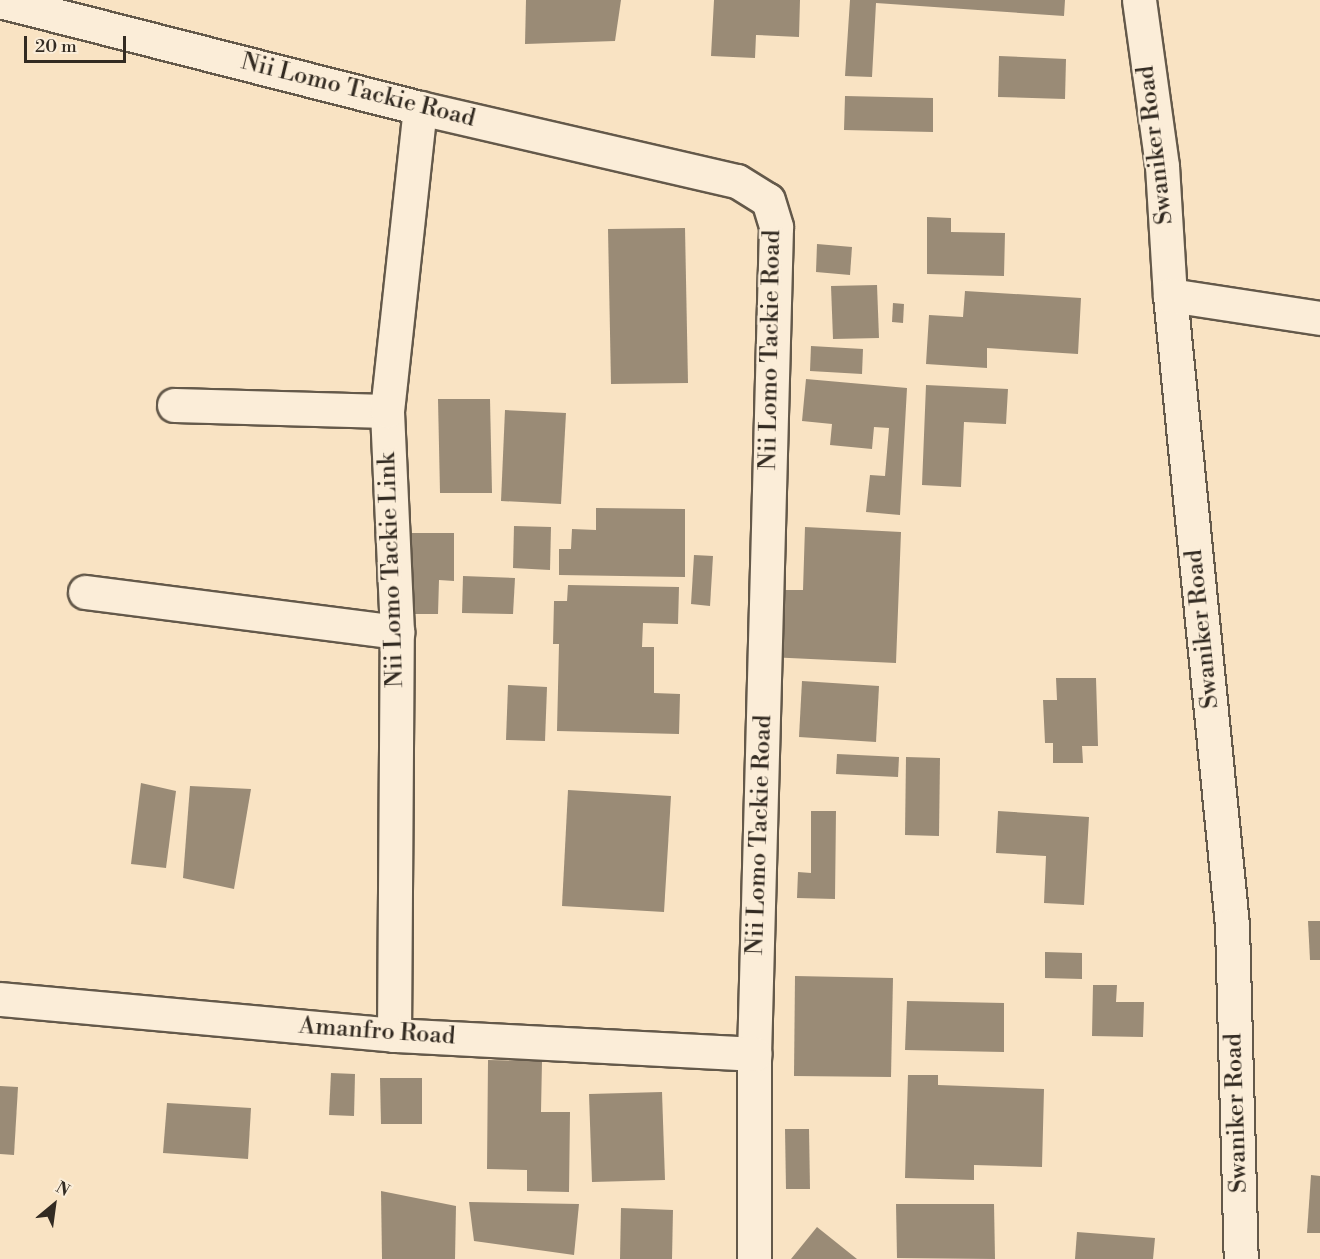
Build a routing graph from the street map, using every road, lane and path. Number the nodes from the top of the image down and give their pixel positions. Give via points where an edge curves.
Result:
1 (1139, 0) edge
2 (0, 1) edge
3 (420, 108) junction
4 (1170, 295) junction
5 (1320, 318) edge
6 (174, 405) dead end
7 (387, 411) junction
8 (85, 592) dead end
9 (397, 632) junction
10 (0, 999) edge
11 (394, 1035) junction
12 (754, 1054) junction
13 (754, 1259) edge
14 (1241, 1259) edge

1 - 4 street, Swaniker Road via 1162,166
2 - 3 street, Nii Lomo Tackie Road
3 - 7 street, Nii Lomo Tackie Link
3 - 12 street, Nii Lomo Tackie Road via 737,181 768,200 776,227
4 - 5 street
4 - 14 street, Swaniker Road via 1232,925
6 - 7 street
7 - 9 street, Nii Lomo Tackie Link
8 - 9 street
9 - 11 street, Nii Lomo Tackie Link
10 - 11 street, Amanfro Road
11 - 12 street, Amanfro Road
12 - 13 street, Nii Lomo Tackie Road

